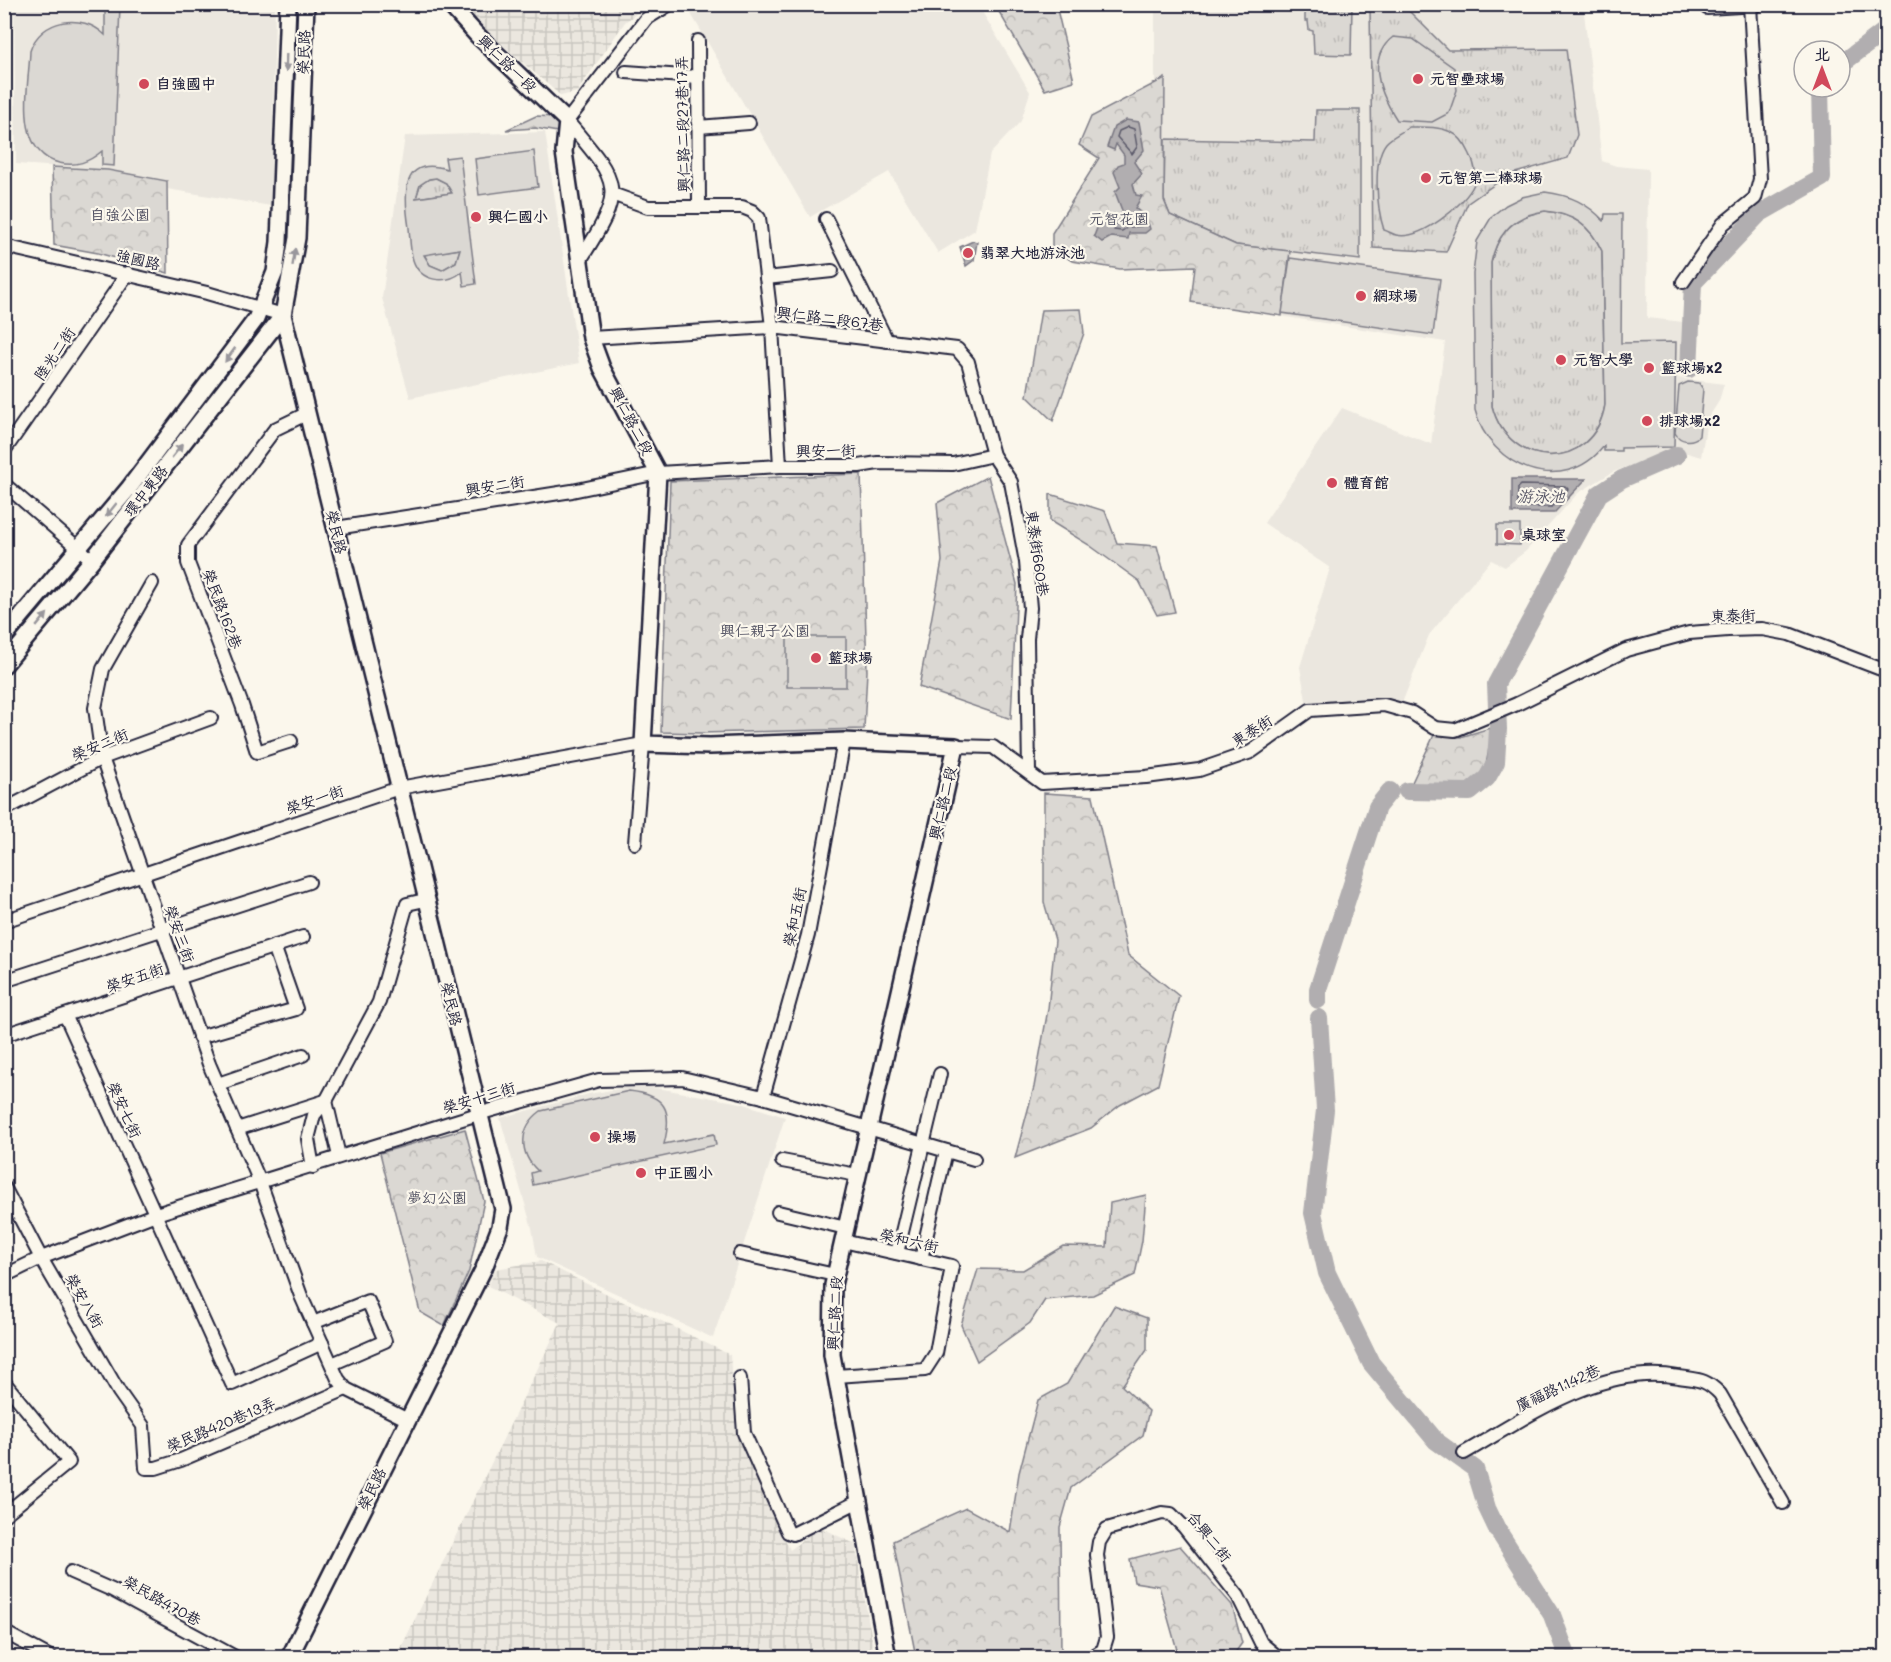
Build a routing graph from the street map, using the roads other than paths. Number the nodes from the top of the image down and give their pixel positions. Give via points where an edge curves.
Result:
1 (288, 4) edge
2 (306, 4) edge
3 (449, 4) edge
4 (670, 4) edge
5 (1758, 4) edge
6 (1750, 5) edge
7 (1707, 6) edge
8 (698, 40) dead end
9 (626, 72) dead end
10 (698, 77) junction
11 (567, 122) junction
12 (749, 123) dead end
13 (698, 127) junction
14 (612, 194) junction
15 (699, 206) junction
16 (826, 219) dead end
17 (4, 246) edge
18 (579, 262) junction
19 (832, 271) dead end
20 (128, 273) junction
21 (766, 278) junction
22 (1683, 282) dead end
23 (263, 307) junction
24 (283, 315) junction
25 (772, 327) junction
26 (591, 338) junction
27 (887, 341) junction
28 (957, 350) joint
29 (308, 413) junction
30 (4, 451) edge
31 (993, 455) junction
32 (780, 466) junction
33 (658, 473) junction
34 (4, 484) edge
35 (336, 528) junction
36 (79, 549) junction
37 (92, 560) junction
38 (152, 583) dead end
39 (4, 637) edge
40 (4, 665) edge
41 (1887, 671) edge
42 (211, 718) dead end
43 (291, 741) dead end
44 (844, 741) junction
45 (643, 744) junction
46 (956, 746) junction
47 (102, 758) junction
48 (1029, 773) junction
49 (399, 788) junction
50 (4, 810) edge
51 (635, 843) dead end
52 (141, 874) junction
53 (309, 882) dead end
54 (425, 900) junction
55 (4, 921) edge
56 (161, 928) junction
57 (303, 937) dead end
58 (274, 946) junction
59 (179, 979) junction
60 (4, 981) edge
61 (66, 1017) junction
62 (4, 1035) edge
63 (200, 1036) junction
64 (303, 1055) dead end
65 (940, 1074) dead end
66 (218, 1084) junction
67 (763, 1097) junction
68 (326, 1101) junction
69 (478, 1114) junction
70 (237, 1129) junction
71 (867, 1129) junction
72 (923, 1145) junction
73 (946, 1151) junction
74 (339, 1156) junction
75 (974, 1159) dead end
76 (782, 1161) dead end
77 (313, 1167) junction
78 (857, 1175) junction
79 (260, 1182) junction
80 (4, 1187) edge
81 (778, 1212) dead end
82 (156, 1214) junction
83 (844, 1234) junction
84 (897, 1253) junction
85 (740, 1254) dead end
86 (41, 1258) junction
87 (921, 1259) junction
88 (835, 1275) junction
89 (4, 1276) edge
90 (313, 1323) junction
91 (322, 1343) junction
92 (332, 1365) junction
93 (836, 1376) junction
94 (740, 1378) dead end
95 (4, 1382) edge
96 (346, 1389) junction
97 (406, 1419) junction
98 (143, 1426) joint
99 (1464, 1453) dead end
100 (857, 1502) junction
101 (1783, 1503) dead end
102 (4, 1515) edge
103 (71, 1572) dead end
104 (4, 1632) edge
105 (52, 1658) edge
106 (237, 1658) edge
107 (289, 1658) edge
108 (888, 1658) edge
109 (1090, 1658) edge
110 (1279, 1658) edge

1 -> 23 street, 榮民路 via 279,242 275,272
24 -> 2 street, 榮民路 via 297,238
3 - 11 street, 興仁路一段
4 - 11 street via 646,19
5 - 6 street
6 - 7 street
6 - 22 street via 1758,188 1755,198 1723,224
8 - 10 street, 興仁路二段27巷17弄
9 - 10 street
10 - 13 street, 興仁路二段27巷17弄
11 - 14 street via 608,171
11 - 18 street, 興仁路二段 via 564,152
12 - 13 street
13 - 15 street, 興仁路二段27巷17弄
14 - 15 street via 648,207
14 - 18 street via 602,226
15 - 21 street via 742,207 757,215
16 - 27 street
17 - 20 street, 強國路
18 - 26 street, 興仁路二段
19 - 21 street
20 - 23 street, 強國路
20 - 30 street, 陸光二街
21 - 25 street
23 - 24 street
23 -> 36 street, 環中東路 via 221,368
24 - 29 street, 榮民路
37 -> 24 street, 環中東路
25 - 26 street, 興仁路二段67巷
25 - 27 street, 興仁路二段67巷
25 - 32 street
26 - 33 street, 興仁路二段 via 602,368
27 - 28 street, 興仁路二段67巷
28 - 31 street, 東泰街660巷 via 968,362
29 - 35 street, 榮民路
29 - 43 street, 榮民路162巷 via 275,429 188,545 188,563 257,752
31 - 32 street, 興安一街 via 953,464
31 - 48 street, 東泰街660巷 via 1011,482 1026,562 1030,608
32 - 33 street, 興安一街
33 - 35 street, 興安二街
33 - 45 street, 興仁路二段
34 - 36 street
35 - 49 street, 榮民路
36 - 37 street
36 - 39 street, 環中東路
40 -> 37 street, 環中東路
38 - 47 street, 榮安三街 via 103,669 95,708
41 - 48 street, 東泰街 via 1789,634 1762,629 1689,633 1626,650 1455,730 1435,728 1412,713 1384,705 1310,710 1251,752 1200,770 1064,783 1042,783
42 - 47 street, 榮安二街
44 - 45 street, 興仁路二段
44 - 46 street, 興仁路二段
44 - 67 street, 榮和五街 via 807,935
45 - 49 street, 榮安一街
45 - 51 street
46 - 48 street, 東泰街 via 993,747
46 - 71 street, 興仁路二段
47 - 50 street, 榮安二街
47 - 52 street, 榮安三街
49 - 52 street, 榮安一街
49 - 54 street, 榮民路
52 - 55 street, 榮安一街
52 - 56 street, 榮安三街
53 - 56 street
54 - 68 street via 408,904 380,1002
54 - 69 street, 榮民路
56 - 59 street, 榮安三街
56 - 60 street
57 - 58 street, 榮安五街
58 - 59 street, 榮安五街
58 - 63 street via 296,1009
59 - 61 street, 榮安五街
59 - 63 street, 榮安三街
61 - 62 street, 榮安五街
61 - 82 street, 榮安七街
63 - 66 street, 榮安三街
64 - 66 street
65 - 72 street
66 - 70 street, 榮安三街
67 - 69 street, 榮安十三街 via 682,1078 599,1080
67 - 71 street, 榮安十三街
68 - 70 street
68 - 74 street
68 - 77 street via 314,1115 308,1139
69 - 74 street, 榮安十三街
69 - 97 street, 榮民路 via 501,1195 500,1227 484,1268
70 - 79 street, 榮安三街
71 - 72 street, 榮安十三街
71 - 78 street, 興仁路二段
72 - 73 street, 榮安十三街
72 - 84 street
73 - 75 street, 榮安十三街
73 - 87 street
74 - 77 street, 榮安十三街
76 - 78 street
77 - 79 street, 榮安十三街
78 - 83 street, 興仁路二段
79 - 82 street, 榮安十三街
79 - 90 street, 榮安三街
80 - 86 street, 榮安八街
81 - 83 street, 榮和六街
82 - 86 street, 榮安十三街
82 - 91 street, 榮安七街 via 232,1384
83 - 84 street, 榮和六街
83 - 88 street, 興仁路二段
84 - 87 street, 榮和六街
85 - 88 street
86 - 89 street, 榮安十三街
86 - 98 street, 榮安八街
87 - 93 street, 榮和六街 via 952,1266 936,1353 925,1370
88 - 93 street, 興仁路二段 via 831,1321
90 - 91 street, 榮安三街
90 - 92 street via 368,1301 385,1341
91 - 92 street, 榮安三街
92 - 96 street, 榮安三街
93 - 100 street, 興仁路二段
94 - 100 street via 744,1433 788,1532 793,1534
95 - 102 street via 69,1462
96 - 97 street
96 - 98 street, 榮民路420巷13弄 via 156,1468 146,1468
97 - 107 street, 榮民路
99 - 101 street, 廣福路1142巷 via 1589,1387 1626,1375 1659,1372 1708,1382 1720,1394
100 - 108 street, 興仁路二段
103 - 106 street, 榮民路470巷
104 - 105 street
109 - 110 street, 合興二街 via 1102,1650 1107,1637 1099,1542 1107,1529 1162,1513 1171,1514 1184,1527 1238,1596 1261,1643

